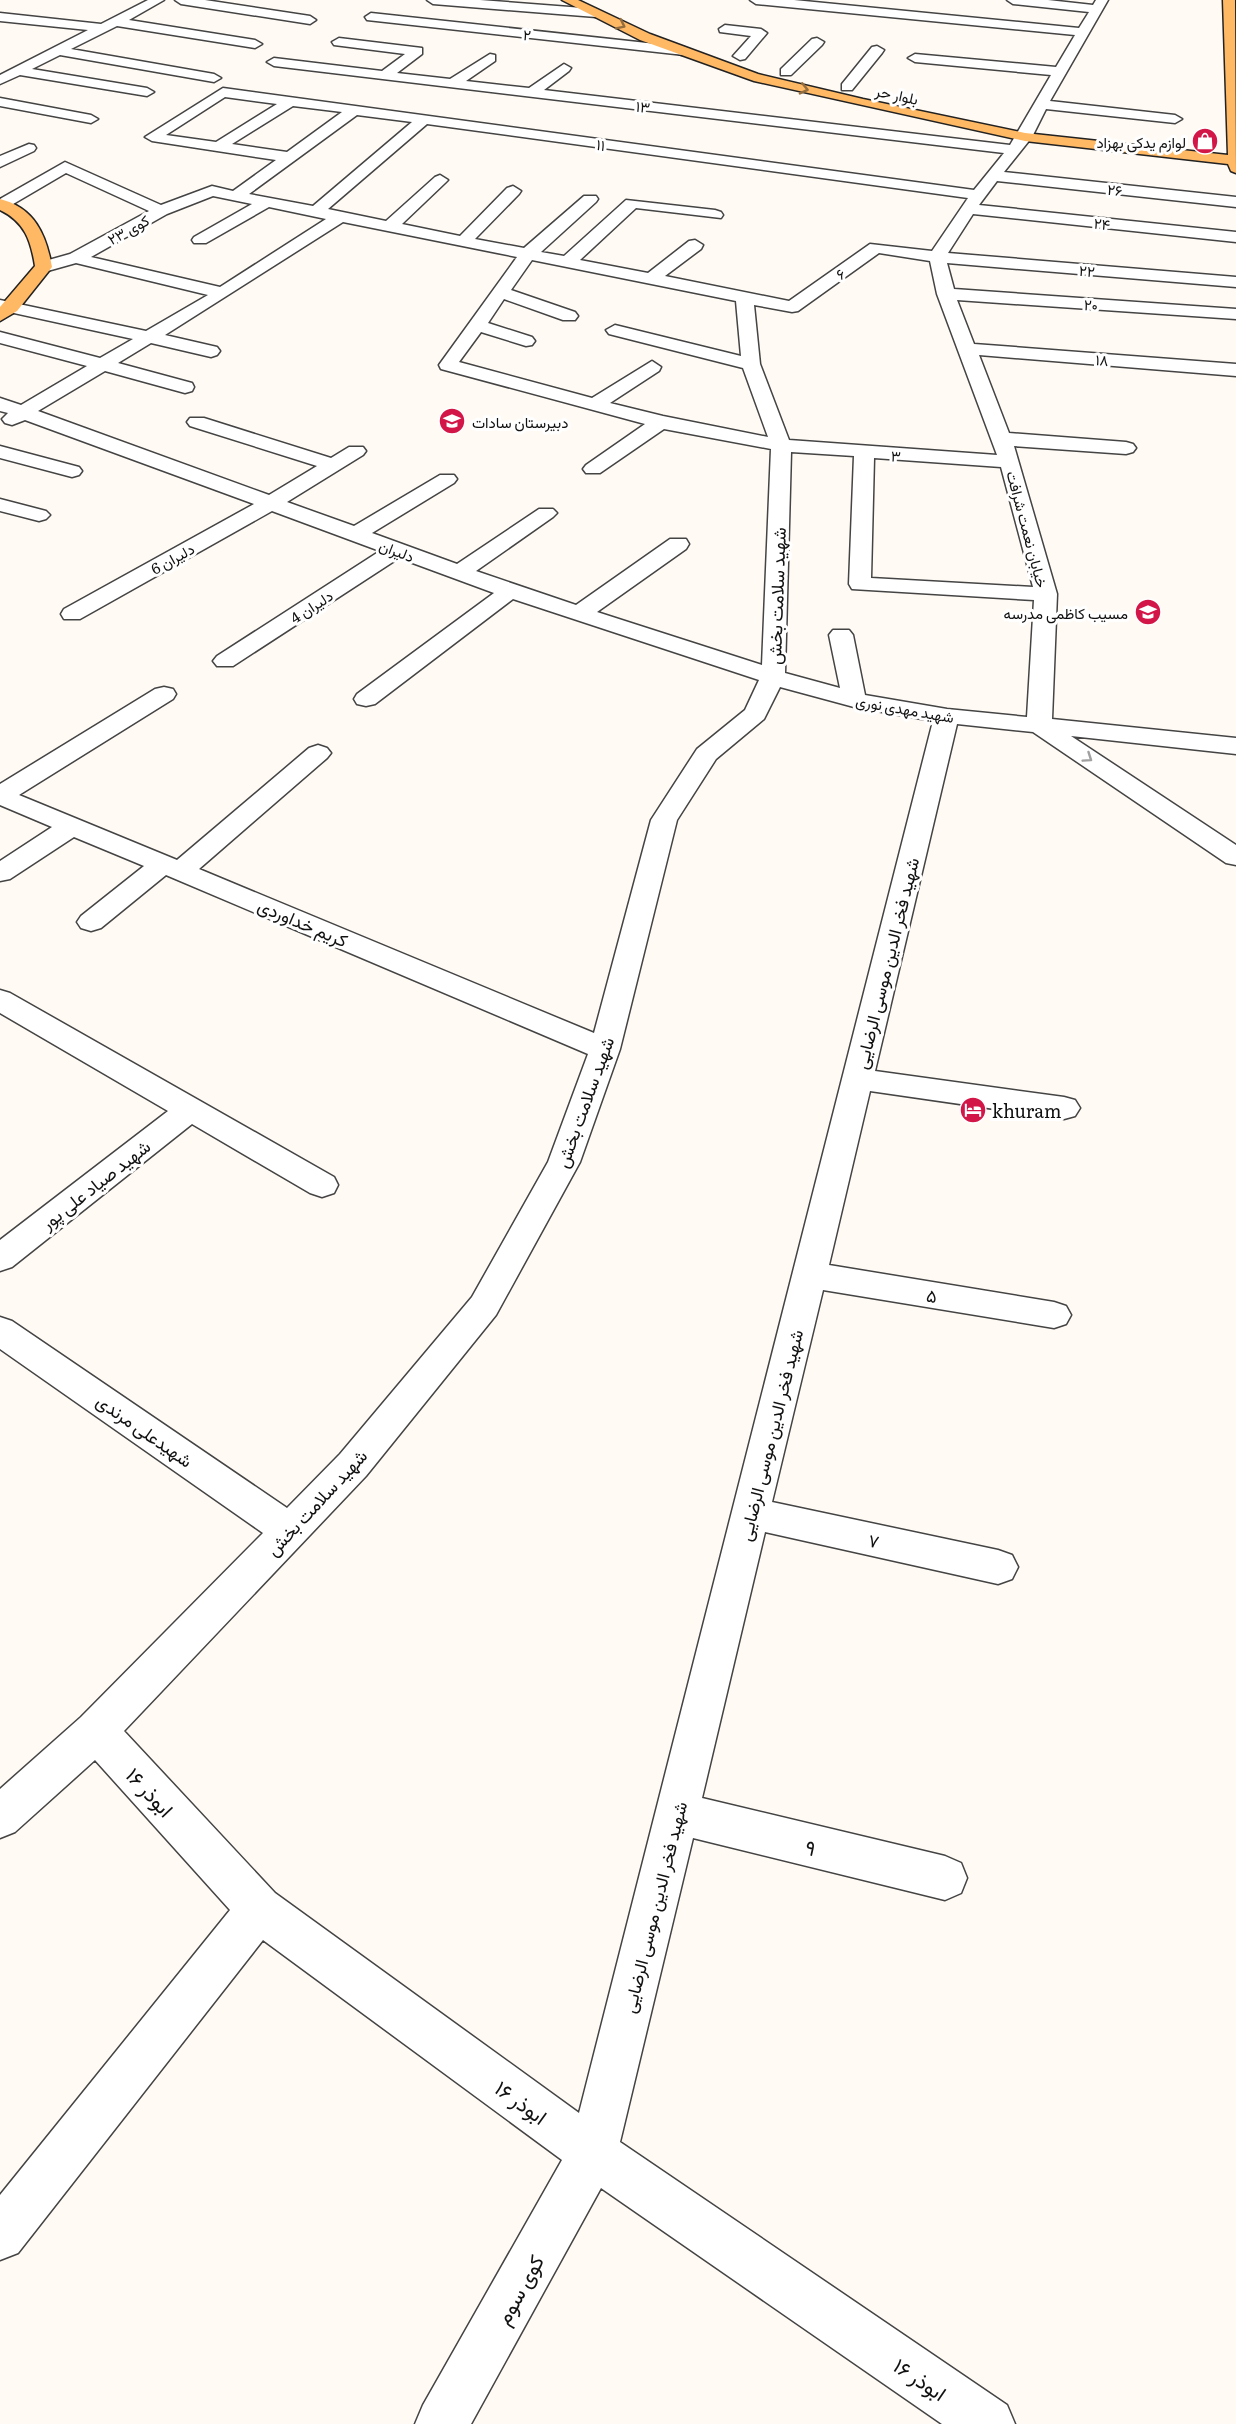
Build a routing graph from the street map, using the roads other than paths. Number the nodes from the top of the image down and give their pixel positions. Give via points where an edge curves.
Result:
1 (158, 0) edge
2 (181, 0) edge
3 (433, 0) edge
4 (568, 0) edge
5 (756, 0) edge
6 (1013, 0) edge
7 (1229, 0) edge
8 (790, 3) junction
9 (1099, 4) edge
10 (112, 9) dead end
11 (854, 9) junction
12 (136, 12) junction
13 (596, 13) junction
14 (370, 16) dead end
15 (778, 16) dead end
16 (0, 17) edge
17 (310, 20) dead end
18 (118, 22) junction
19 (842, 24) dead end
20 (105, 28) junction
21 (725, 29) dead end
22 (1083, 32) junction
23 (645, 37) junction
24 (339, 42) dead end
25 (817, 42) dead end
26 (1232, 42) edge
27 (45, 44) dead end
28 (255, 44) dead end
29 (64, 49) junction
30 (877, 50) dead end
31 (684, 51) junction
32 (740, 56) junction
33 (490, 58) dead end
34 (915, 58) dead end
35 (0, 61) edge
36 (274, 62) dead end
37 (24, 68) junction
38 (564, 68) dead end
39 (786, 72) junction
40 (1060, 72) junction
41 (385, 75) junction
42 (214, 78) dead end
43 (0, 80) edge
44 (453, 83) junction
45 (1052, 85) junction
46 (1072, 86) dead end
47 (848, 87) junction
48 (147, 92) dead end
49 (532, 93) junction
50 (0, 102) edge
51 (289, 102) junction
52 (1041, 104) junction
53 (1235, 105) edge
54 (353, 111) junction
55 (92, 119) dead end
56 (1175, 119) dead end
57 (423, 120) junction
58 (1023, 138) junction
59 (218, 147) junction
60 (29, 148) dead end
61 (289, 157) junction
62 (1236, 158) edge
63 (0, 162) edge
64 (994, 176) junction
65 (440, 180) dead end
66 (212, 191) joint
67 (513, 191) dead end
68 (236, 196) junction
69 (590, 199) dead end
70 (266, 202) junction
71 (973, 202) junction
72 (1236, 202) edge
73 (1, 204) edge
74 (161, 211) junction
75 (316, 212) junction
76 (715, 215) dead end
77 (340, 217) junction
78 (389, 227) junction
79 (1236, 237) edge
80 (200, 240) dead end
81 (463, 242) junction
82 (695, 245) dead end
83 (527, 255) junction
84 (937, 257) junction
85 (76, 258) junction
86 (567, 263) junction
87 (44, 267) junction
88 (651, 280) junction
89 (1236, 282) edge
90 (500, 292) junction
91 (223, 293) junction
92 (946, 294) junction
93 (745, 299) junction
94 (4, 309) edge
95 (1236, 314) edge
96 (569, 316) dead end
97 (477, 325) junction
98 (615, 330) dead end
99 (0, 337) edge
100 (148, 338) junction
101 (526, 341) dead end
102 (969, 349) junction
103 (211, 351) dead end
104 (751, 364) junction
105 (102, 365) junction
106 (652, 367) dead end
107 (1236, 370) edge
108 (185, 387) dead end
109 (0, 404) edge
110 (595, 404) junction
111 (25, 411) junction
112 (197, 422) dead end
113 (661, 422) junction
114 (0, 426) edge
115 (1003, 439) junction
116 (781, 445) junction
117 (1126, 448) dead end
118 (356, 451) dead end
119 (0, 452) edge
120 (864, 453) junction
121 (1010, 462) junction
122 (333, 465) junction
123 (593, 469) dead end
124 (72, 471) dead end
125 (447, 479) dead end
126 (271, 503) junction
127 (0, 505) edge
128 (546, 513) dead end
129 (39, 515) dead end
130 (356, 534) junction
131 (678, 544) dead end
132 (396, 550) junction
133 (459, 573) junction
134 (510, 591) junction
135 (1046, 594) junction
136 (580, 613) junction
137 (72, 614) dead end
138 (841, 635) dead end
139 (225, 661) dead end
140 (773, 677) junction
141 (164, 694) dead end
142 (366, 699) dead end
143 (854, 700) junction
144 (947, 716) junction
145 (1039, 726) junction
146 (1236, 747) edge
147 (318, 753) dead end
148 (0, 795) edge
149 (72, 826) junction
150 (1236, 857) edge
151 (172, 868) junction
152 (0, 873) edge
153 (91, 922) dead end
154 (0, 1000) edge
155 (605, 1049) junction
156 (858, 1078) junction
157 (1064, 1108) dead end
158 (191, 1109) junction
159 (321, 1185) dead end
160 (0, 1258) edge
161 (809, 1275) junction
162 (1054, 1315) dead end
163 (0, 1331) edge
164 (750, 1513) junction
165 (289, 1530) junction
166 (998, 1567) dead end
167 (96, 1731) junction
168 (677, 1813) junction
169 (0, 1817) edge
170 (945, 1878) dead end
171 (259, 1909) junction
172 (593, 2153) junction
173 (0, 2235) edge
174 (442, 2424) edge
175 (988, 2424) edge

1 - 12 street
2 - 17 street
3 - 13 street
4 - 13 main road, بلوار حر
5 - 8 street
6 - 9 street
7 - 26 main road
8 - 11 street
8 - 15 street
9 - 22 street
10 - 12 street
11 - 19 street
11 - 22 street via 933,22
12 - 18 street
13 -> 23 main road, بلوار حر
14 - 31 street, ۲
16 - 20 street
18 - 20 street
18 - 28 street
20 - 29 street
21 - 32 street via 760,33
22 - 40 street
23 - 31 main road, بلوار حر
23 - 32 main road, بلوار حر via 667,30
24 - 41 street via 417,51
25 - 39 street
26 - 53 main road
27 - 29 street
29 - 37 street
29 - 42 street
30 - 47 street
31 -> 58 main road, بلوار حر via 754,77
32 - 39 main road, بلوار حر
33 - 44 street
34 - 40 street
35 - 37 street
36 - 41 street, ۱۳
37 - 43 street
37 - 48 street
38 - 49 street
39 - 47 main road, بلوار حر
40 - 45 street
41 - 44 street, ۱۳
44 - 49 street, ۱۳
45 - 46 street
45 - 52 street
47 - 58 main road, بلوار حر
49 - 58 street, ۱۳
50 - 55 street
51 - 54 street, ۱۱
51 - 59 street
51 - 59 street, ۱۱ via 223,92 152,137
52 - 56 street
52 - 58 street
53 - 62 main road
54 - 57 street, ۱۱
54 - 61 street
57 - 71 street, ۱۱
57 - 75 street
58 - 62 main road, بلوار حر
58 - 64 street
59 - 61 street
60 - 63 street
61 - 68 street
64 - 71 street
64 - 72 street, ۲۶
65 - 78 street
66 - 68 street, ۶
66 - 74 street, کوی ۲۳
67 - 81 street
68 - 70 street, ۶
69 - 83 street
70 - 75 street, ۶
70 - 80 street
71 - 79 street, ۲۴
71 - 84 street
73 - 74 street via 65,167
73 - 87 main road via 30,221 39,240
74 - 85 street, کوی ۲۳
75 - 77 street, ۶
76 - 86 street via 632,203
77 - 78 street, ۶
77 - 91 street
78 - 81 street, ۶
81 - 83 street, ۶
82 - 88 street
83 - 86 street, ۶
83 - 90 street
84 - 89 street, ۲۲
84 - 92 street, خیابان نعمت شرافت
84 - 93 street, ۶ via 876,248 792,307
85 - 87 street, کوی ۲۳
85 - 91 street
86 - 88 street, ۶
87 - 94 main road
88 - 93 street, ۶
90 - 96 street
90 - 97 street
91 - 100 street
92 - 95 street, ۲۰
92 - 102 street, خیابان نعمت شرافت
93 - 104 street, شهید سلامت بخش
94 - 100 street
97 - 101 street
97 - 110 street, ۳ via 448,365
98 - 104 street
99 - 105 street
100 - 103 street
100 - 105 street
102 - 107 street, ۱۸
102 - 115 street, خیابان نعمت شرافت
104 - 116 street, شهید سلامت بخش
105 - 108 street
105 - 111 street
106 - 110 street
109 - 111 street, دلیران
110 - 113 street, ۳
111 - 114 street
111 - 126 street, دلیران
112 - 122 street
113 - 116 street, ۳
113 - 123 street
115 - 117 street
115 - 121 street, خیابان نعمت شرافت
116 - 120 street, ۳
116 - 140 street, شهید سلامت بخش
118 - 122 street, دلیران 6
119 - 124 street
120 - 121 street, ۳
120 - 135 street via 860,584
121 - 135 street, خیابان نعمت شرافت
122 - 126 street, دلیران 6
125 - 130 street
126 - 130 street, دلیران
126 - 137 street, دلیران 6
127 - 129 street
128 - 133 street
130 - 132 street, دلیران
131 - 136 street
132 - 133 street, دلیران
132 - 139 street, دلیران 4
133 - 134 street, دلیران
134 - 136 street, دلیران
134 - 142 street
135 - 145 street, خیابان نعمت شرافت
136 - 140 street, دلیران
138 - 143 street
140 - 143 street, شهید مهدی نوری
140 - 155 street, شهید سلامت بخش via 755,714 706,754 664,820
141 - 148 street
143 - 144 street, شهید مهدی نوری
144 - 145 street, شهید مهدی نوری
144 - 156 street, شهید فخر الدین موسی الرضایی
145 - 146 street, شهید مهدی نوری
145 -> 150 street
147 - 151 street
148 - 149 street, کریم خداوردی
149 - 151 street, کریم خداوردی
149 - 152 street
151 - 153 street
151 - 155 street, کریم خداوردی
154 - 158 street
155 - 165 street, شهید سلامت بخش via 564,1162 484,1306 353,1465
156 - 157 street
156 - 161 street, شهید فخر الدین موسی الرضایی
158 - 159 street
158 - 160 street, شهید صیاد علی پور
161 - 162 street, ۵
161 - 164 street, شهید فخر الدین موسی الرضایی
163 - 165 street, شهیدعلی مرندی
164 - 166 street, ۷
164 - 168 street, شهید فخر الدین موسی الرضایی
165 - 167 street, شهید سلامت بخش
167 - 169 street, شهید سلامت بخش
167 - 171 street, ۱۶ ابوذر
168 - 170 street, ۹
168 - 172 street, شهید فخر الدین موسی الرضایی
171 - 172 street, ۱۶ ابوذر
171 - 173 street
172 - 174 street, کوی سوم
172 - 175 street, ۱۶ ابوذر

